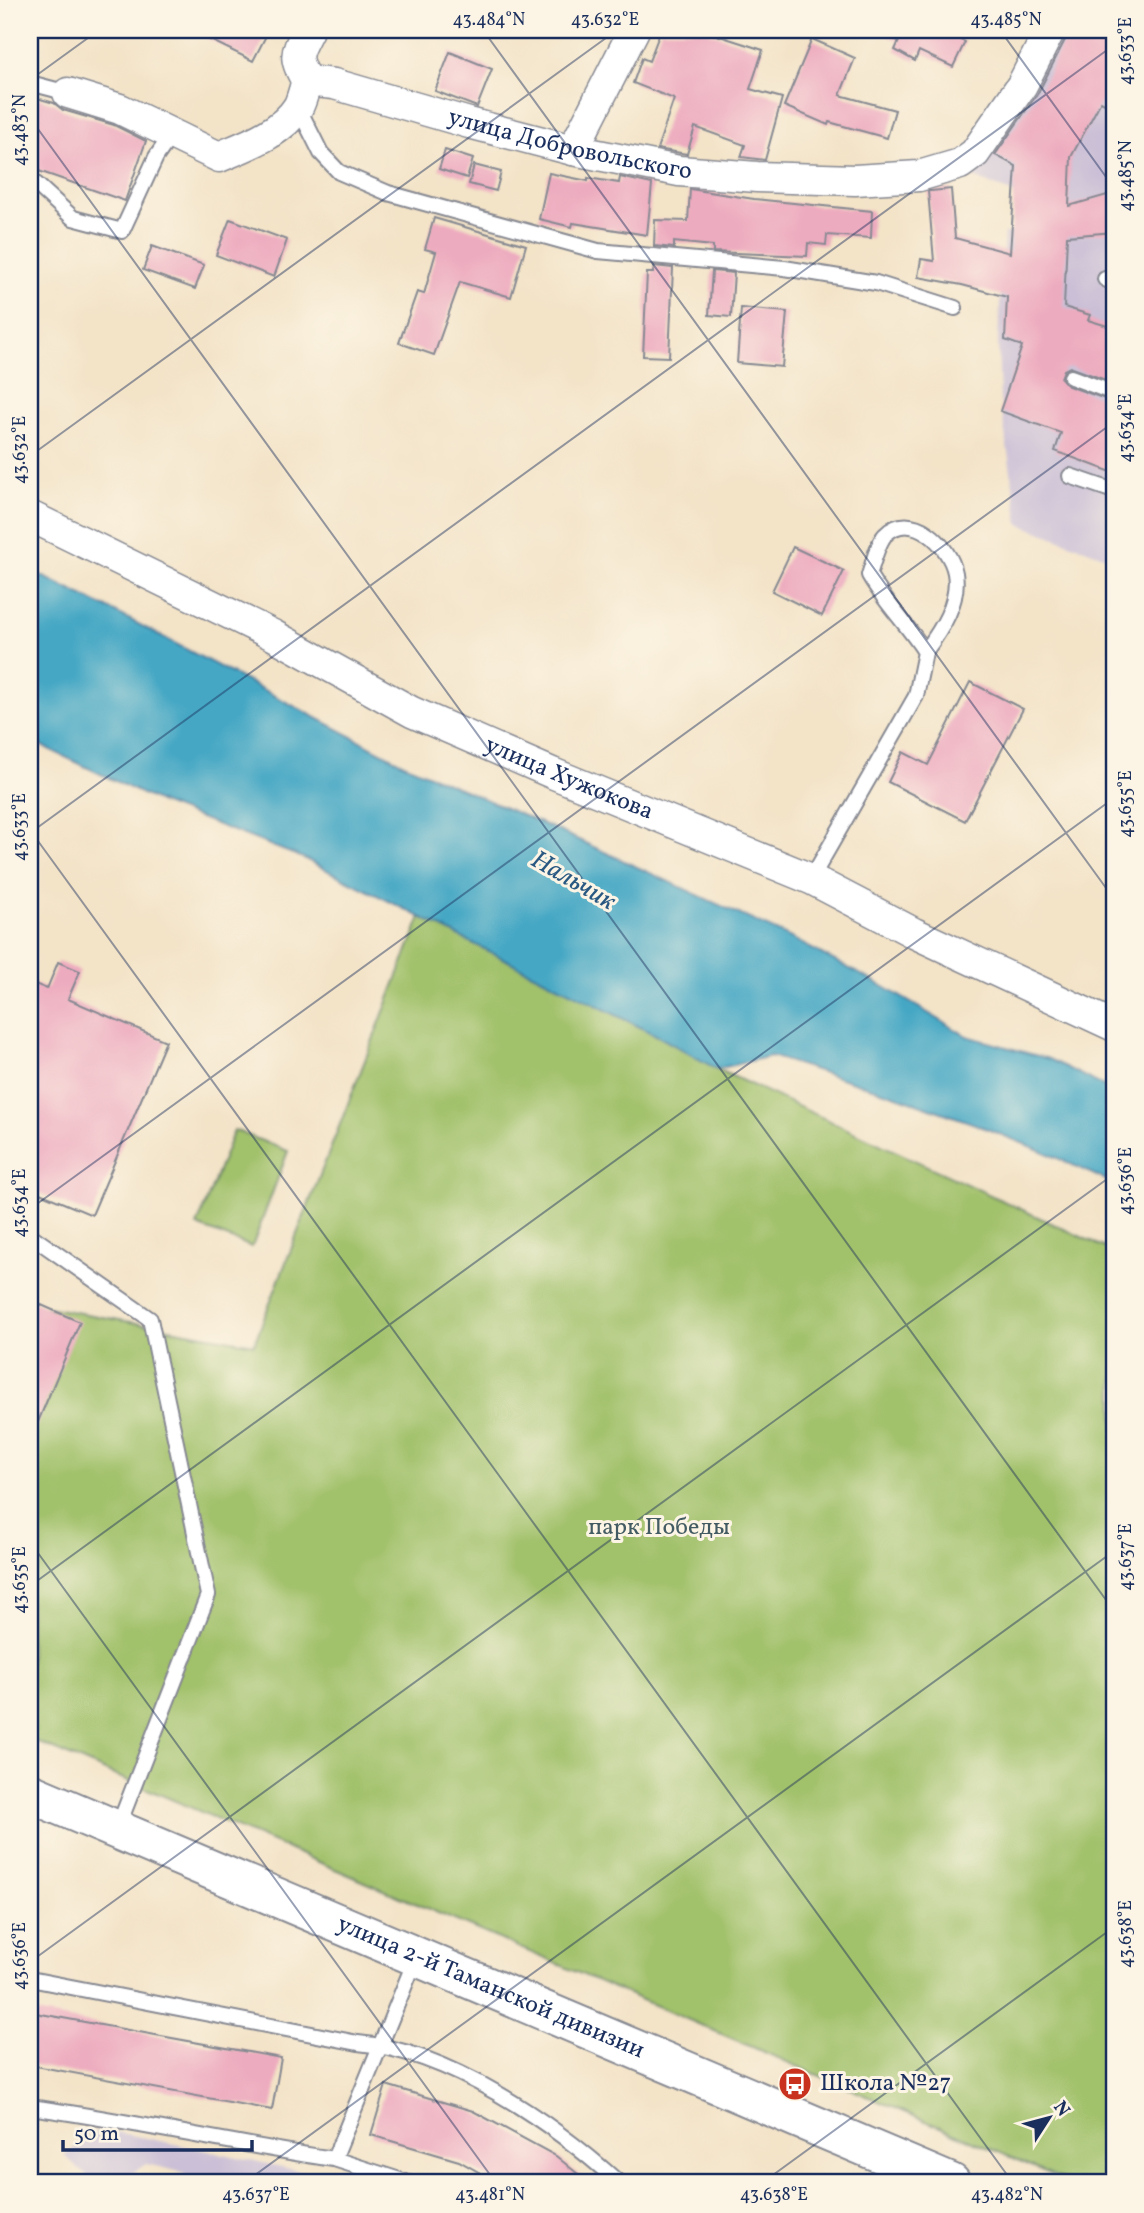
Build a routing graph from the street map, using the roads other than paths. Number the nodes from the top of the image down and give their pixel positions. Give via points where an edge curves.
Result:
1 (308, 30) edge
2 (634, 30) edge
3 (1050, 30) edge
4 (30, 83) edge
5 (68, 93) joint
6 (302, 94) junction
7 (172, 134) junction
8 (573, 150) junction
9 (36, 184) dead end
10 (954, 308) dead end
11 (1071, 377) dead end
12 (1114, 393) edge
13 (1070, 477) dead end
14 (1114, 491) edge
15 (30, 516) edge
16 (925, 652) junction
17 (811, 879) junction
18 (1114, 1026) edge
19 (30, 1235) edge
20 (30, 1793) edge
21 (117, 1830) junction
22 (416, 1956) junction
23 (30, 1979) edge
24 (380, 2045) junction
25 (30, 2107) edge
26 (334, 2159) junction
27 (409, 2183) edge
28 (620, 2183) edge
29 (951, 2183) edge

1 - 6 street via 296,54
2 - 8 street
3 - 8 street, улица Добровольского via 1022,85 987,138 975,153 942,171 855,180 757,177 679,171
4 - 5 lane
5 - 7 street via 120,108
6 - 7 street via 278,127 219,157
6 - 8 street, улица Добровольского via 334,84
6 - 10 lane via 321,153 339,172 388,193 598,251 783,268 876,283
7 - 9 lane via 156,157 122,232 73,218
11 - 12 lane
13 - 14 lane
15 - 17 street, улица Хужокова via 273,635 412,712
16 - 16 lane via 948,618 955,574 949,554 934,538 916,526 896,527 883,537 869,575
16 - 17 lane via 916,696
17 - 18 street, улица Хужокова via 914,933
19 - 21 lane via 150,1319 208,1595
20 - 21 main road, улица 2-й Таманской дивизии
21 - 22 main road, улица 2-й Таманской дивизии
22 - 24 lane
22 - 29 main road, улица 2-й Таманской дивизии
23 - 24 lane
24 - 26 lane
24 - 28 lane via 436,2062 509,2100
25 - 26 lane
26 - 27 lane

